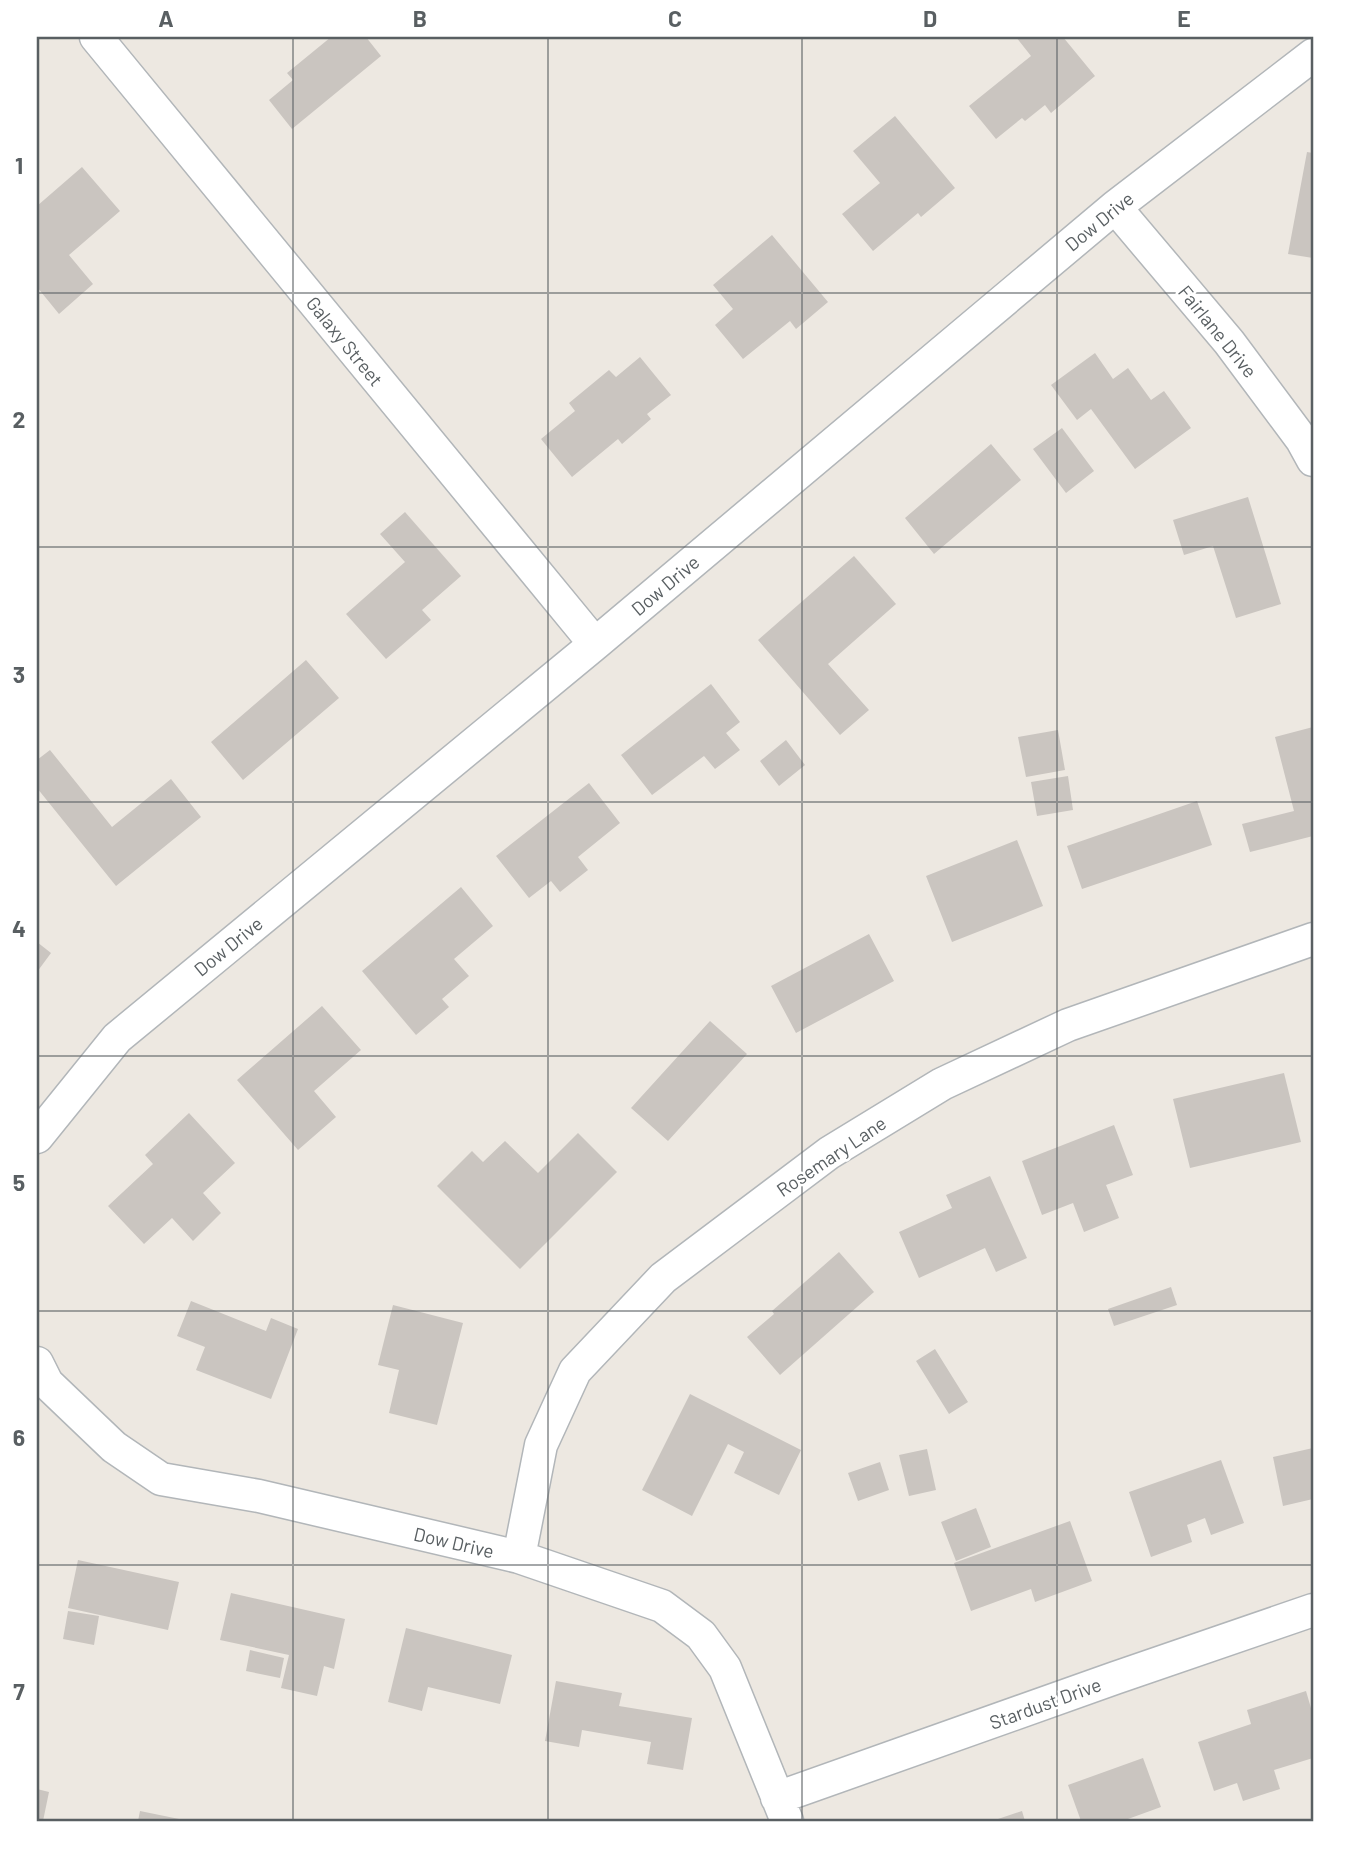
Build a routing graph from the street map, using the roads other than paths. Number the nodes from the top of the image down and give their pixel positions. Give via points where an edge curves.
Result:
1 (96, 37) edge
2 (1311, 37) edge
3 (1313, 42) edge
4 (1313, 55) edge
5 (1115, 207) junction
6 (1313, 460) edge
7 (595, 644) junction
8 (1313, 939) edge
9 (37, 1137) edge
10 (37, 1363) edge
11 (519, 1557) junction
12 (1313, 1610) edge
13 (782, 1810) edge

1 - 7 street, Galaxy Street
2 - 3 street
4 - 5 street, Dow Drive
5 - 6 street, Fairlane Drive via 1229,342
5 - 7 street, Dow Drive
7 - 9 street, Dow Drive via 117,1038
8 - 11 street, Rosemary Lane via 1068,1025 942,1084 829,1153 663,1278 575,1371 541,1445
10 - 11 street, Dow Drive via 47,1383 114,1447 161,1479 259,1496
11 - 13 street, Dow Drive via 662,1606 701,1635 725,1668
12 - 13 street, Stardust Drive via 1115,1678

